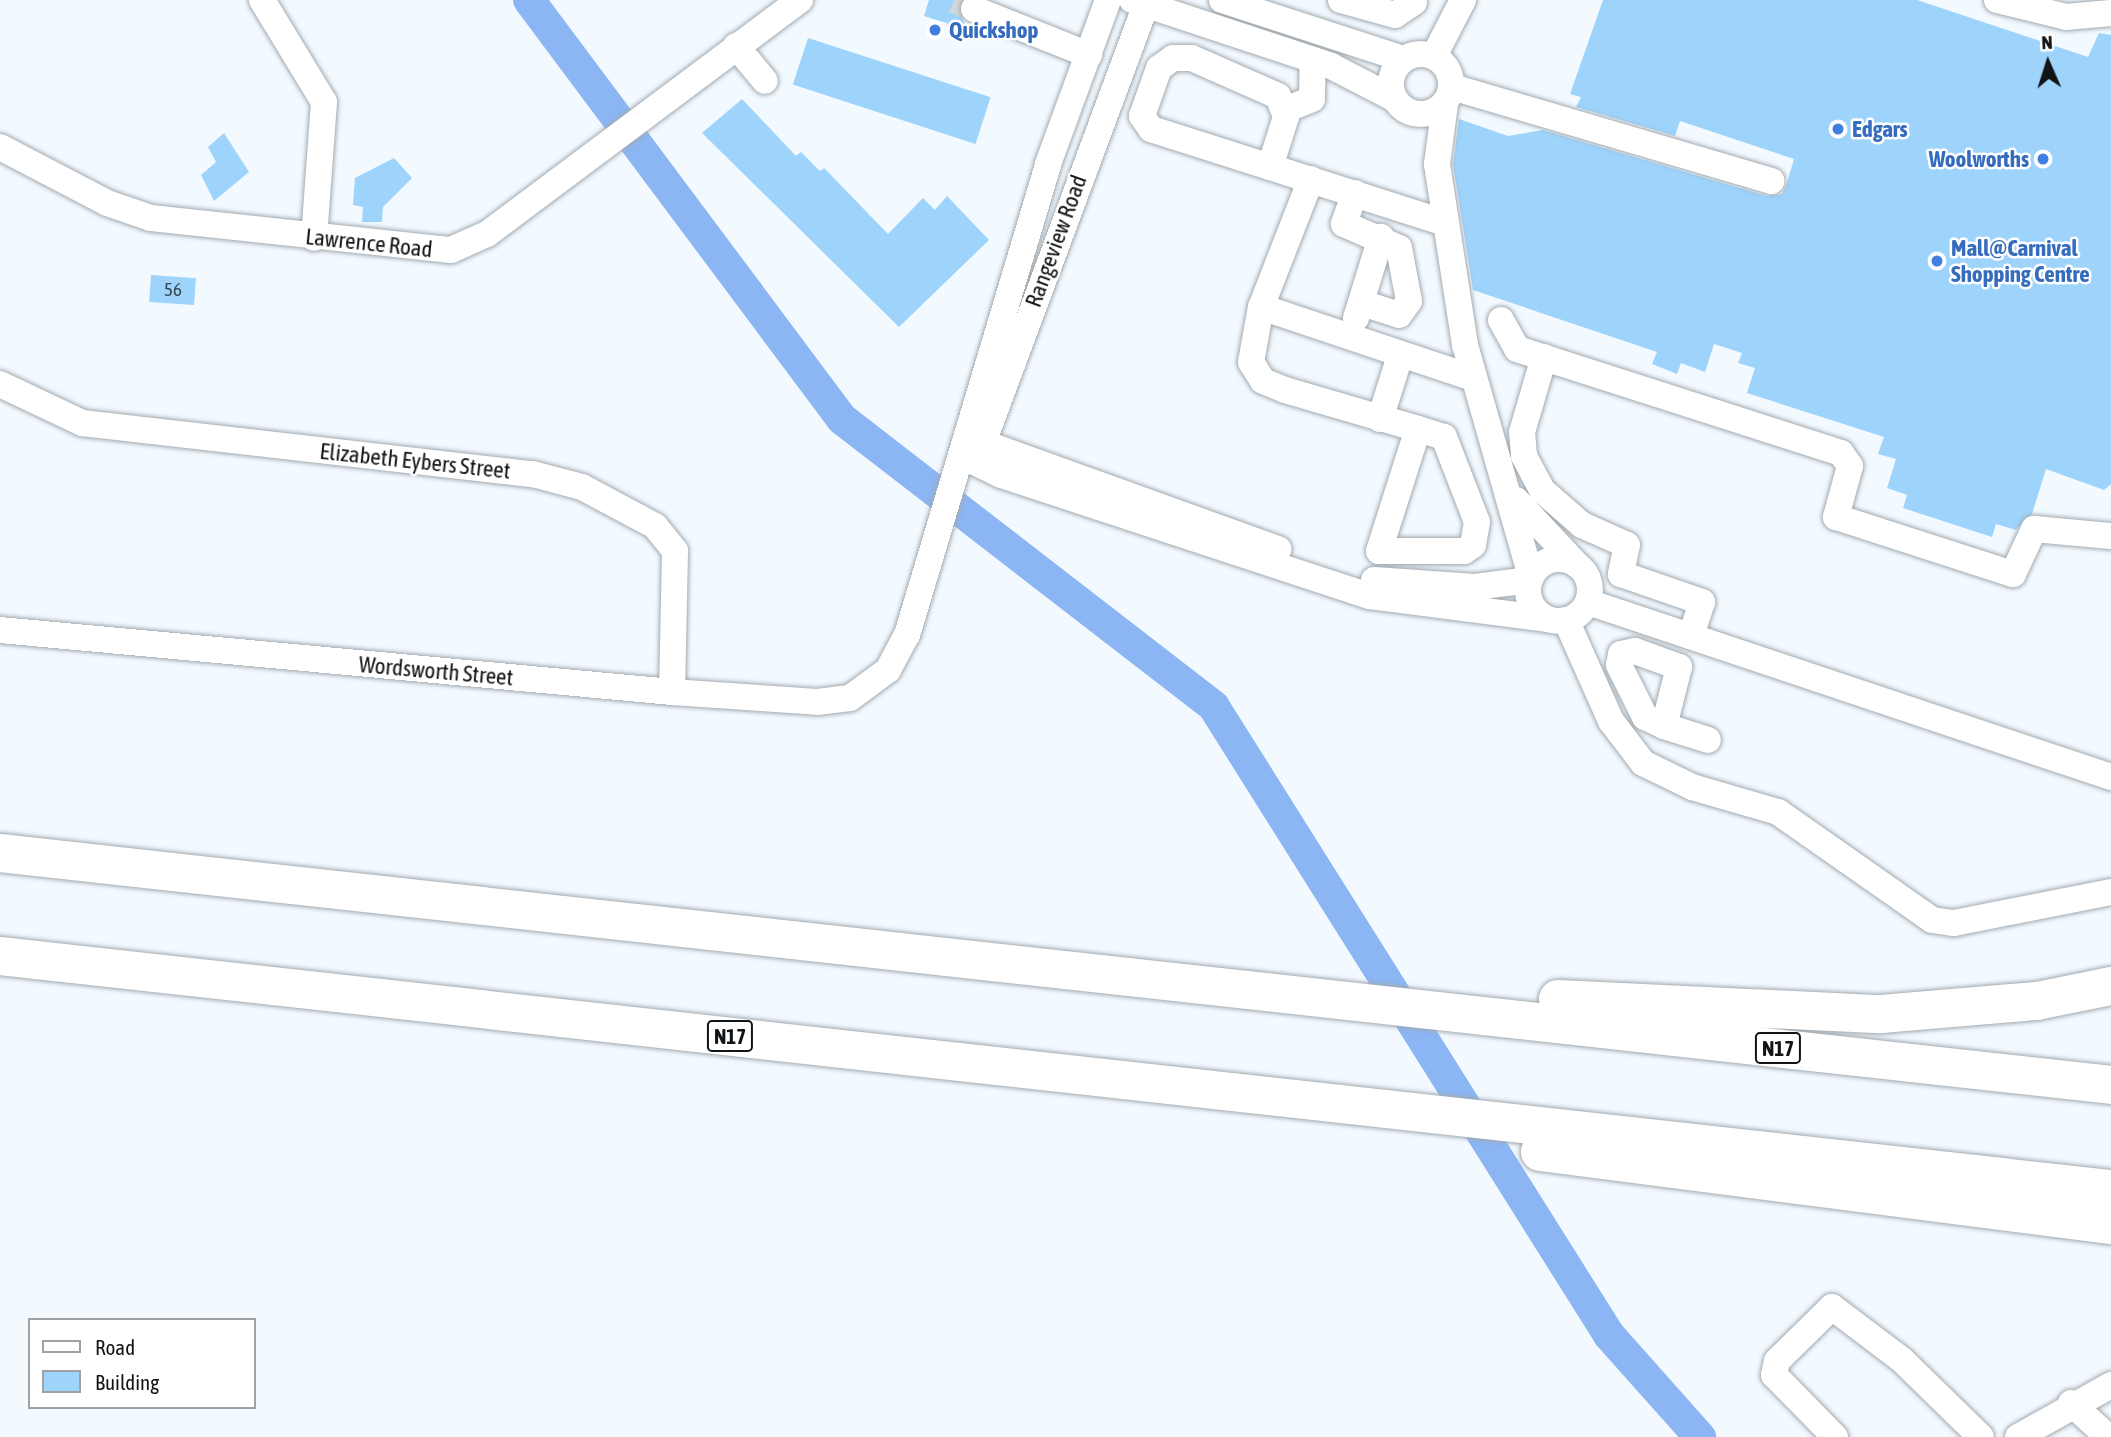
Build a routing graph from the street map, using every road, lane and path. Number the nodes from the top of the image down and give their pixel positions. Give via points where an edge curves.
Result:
1 (262, 0) edge
2 (1011, 0) edge
3 (1108, 0) edge
4 (1222, 0) edge
5 (1243, 0) edge
6 (1341, 0) edge
7 (1383, 0) edge
8 (1447, 0) edge
9 (1463, 0) edge
10 (1997, 0) edge
11 (1415, 1) edge
12 (1142, 2) edge
13 (788, 3) edge
14 (2111, 13) edge
15 (1276, 18) junction
16 (736, 46) junction
17 (1089, 55) junction
18 (1419, 56) junction
19 (1312, 60) junction
20 (765, 81) dead end
21 (1448, 95) junction
22 (1402, 106) junction
23 (1285, 110) junction
24 (0, 147) edge
25 (1437, 164) junction
26 (1270, 167) junction
27 (1311, 179) junction
28 (1771, 181) dead end
29 (1355, 193) junction
30 (1446, 223) junction
31 (314, 237) junction
32 (1381, 237) junction
33 (1361, 303) junction
34 (1261, 307) junction
35 (1501, 320) dead end
36 (1349, 337) junction
37 (1400, 356) junction
38 (1544, 357) junction
39 (1473, 378) junction
40 (0, 384) edge
41 (1380, 419) junction
42 (1418, 429) junction
43 (966, 463) junction
44 (1509, 490) junction
45 (2111, 536) edge
46 (1521, 540) junction
47 (1577, 565) junction
48 (1531, 578) junction
49 (1475, 587) junction
50 (1588, 602) junction
51 (1557, 619) junction
52 (0, 630) edge
53 (1691, 636) junction
54 (868, 687) joint
55 (672, 692) junction
56 (1664, 726) dead end
57 (1707, 740) dead end
58 (2111, 777) edge
59 (0, 853) edge
60 (2111, 892) edge
61 (0, 957) edge
62 (2111, 986) edge
63 (1435, 1001) junction
64 (2111, 1085) edge
65 (1469, 1130) junction
66 (2111, 1189) edge
67 (1840, 1191) junction
68 (2111, 1225) edge
69 (2111, 1235) edge
70 (2111, 1385) edge
71 (2071, 1403) junction
72 (1966, 1431) edge
73 (2028, 1434) edge
74 (1835, 1437) edge
75 (2108, 1437) edge

1 - 31 street via 324,102
2 - 17 street via 981,11
3 - 17 street, Rangeview Road
4 - 15 street
5 - 15 street
6 - 11 street via 1395,15
7 - 11 street
8 - 18 street
9 - 18 street
10 - 14 street via 2066,17
12 - 19 street
12 - 43 street, Rangeview Road
13 - 16 street, Lawrence Road
15 - 18 street
16 - 20 street
16 - 31 street, Lawrence Road via 487,234 456,249
17 - 43 street, Rangeview Road via 1048,164
18 - 21 street via 1448,69
18 - 22 street via 1392,73
19 - 22 street
19 - 23 street via 1312,99
21 - 22 street via 1429,114
21 - 25 street
21 - 28 street
22 - 25 street
23 - 26 street
23 - 26 street via 1268,89 1184,56 1159,68 1143,113 1151,129
24 - 31 street, Lawrence Road via 127,212
25 - 30 street
26 - 27 street
27 - 29 street
27 - 34 street
29 - 30 street
29 - 32 street via 1344,224
30 - 39 street
32 - 33 street
32 - 33 street via 1403,254 1409,301 1399,315
33 - 36 street
34 - 36 street
34 - 41 street via 1250,354 1263,381
35 - 38 street via 1517,349
36 - 37 street
37 - 39 street
37 - 41 street
38 - 45 street via 1830,447 1850,463 1836,517 2013,574 2034,528
38 - 53 street via 1522,432 1524,456 1543,491 1582,525 1627,545 1621,574 1702,602
39 - 44 street
40 - 55 street, Elizabeth Eybers Street via 82,423 533,474 582,487 655,527 675,551
41 - 42 street
42 - 42 street via 1379,551 1464,551 1478,535 1477,523 1444,437
43 - 49 street via 1357,576
43 - 51 street via 1370,596
43 - 54 street, Rangeview Road via 901,649
44 - 46 street
44 - 47 street
46 - 48 street
46 - 49 street via 1499,572
47 - 48 street via 1555,560
47 - 50 street via 1589,582
48 - 49 street
48 - 51 street via 1533,607
50 - 51 street
50 - 53 street
51 - 60 street via 1611,721 1643,763 1692,787 1778,812 1932,920 1954,923
52 - 55 street, Wordsworth Street
53 - 58 street
54 - 55 street, Wordsworth Street via 835,702
56 - 57 street
59 - 63 highway, N17 via 1168,982
61 - 65 highway, N17 via 328,992
62 - 63 highway via 2026,1002 1881,1014
63 - 64 highway, N17
65 - 66 highway, N17 via 1520,1123
65 - 67 highway via 1544,1152
67 - 68 highway
67 - 69 highway
70 - 71 street
71 - 73 street
71 - 75 street
72 - 74 street via 1902,1360 1832,1307 1777,1361 1774,1375

